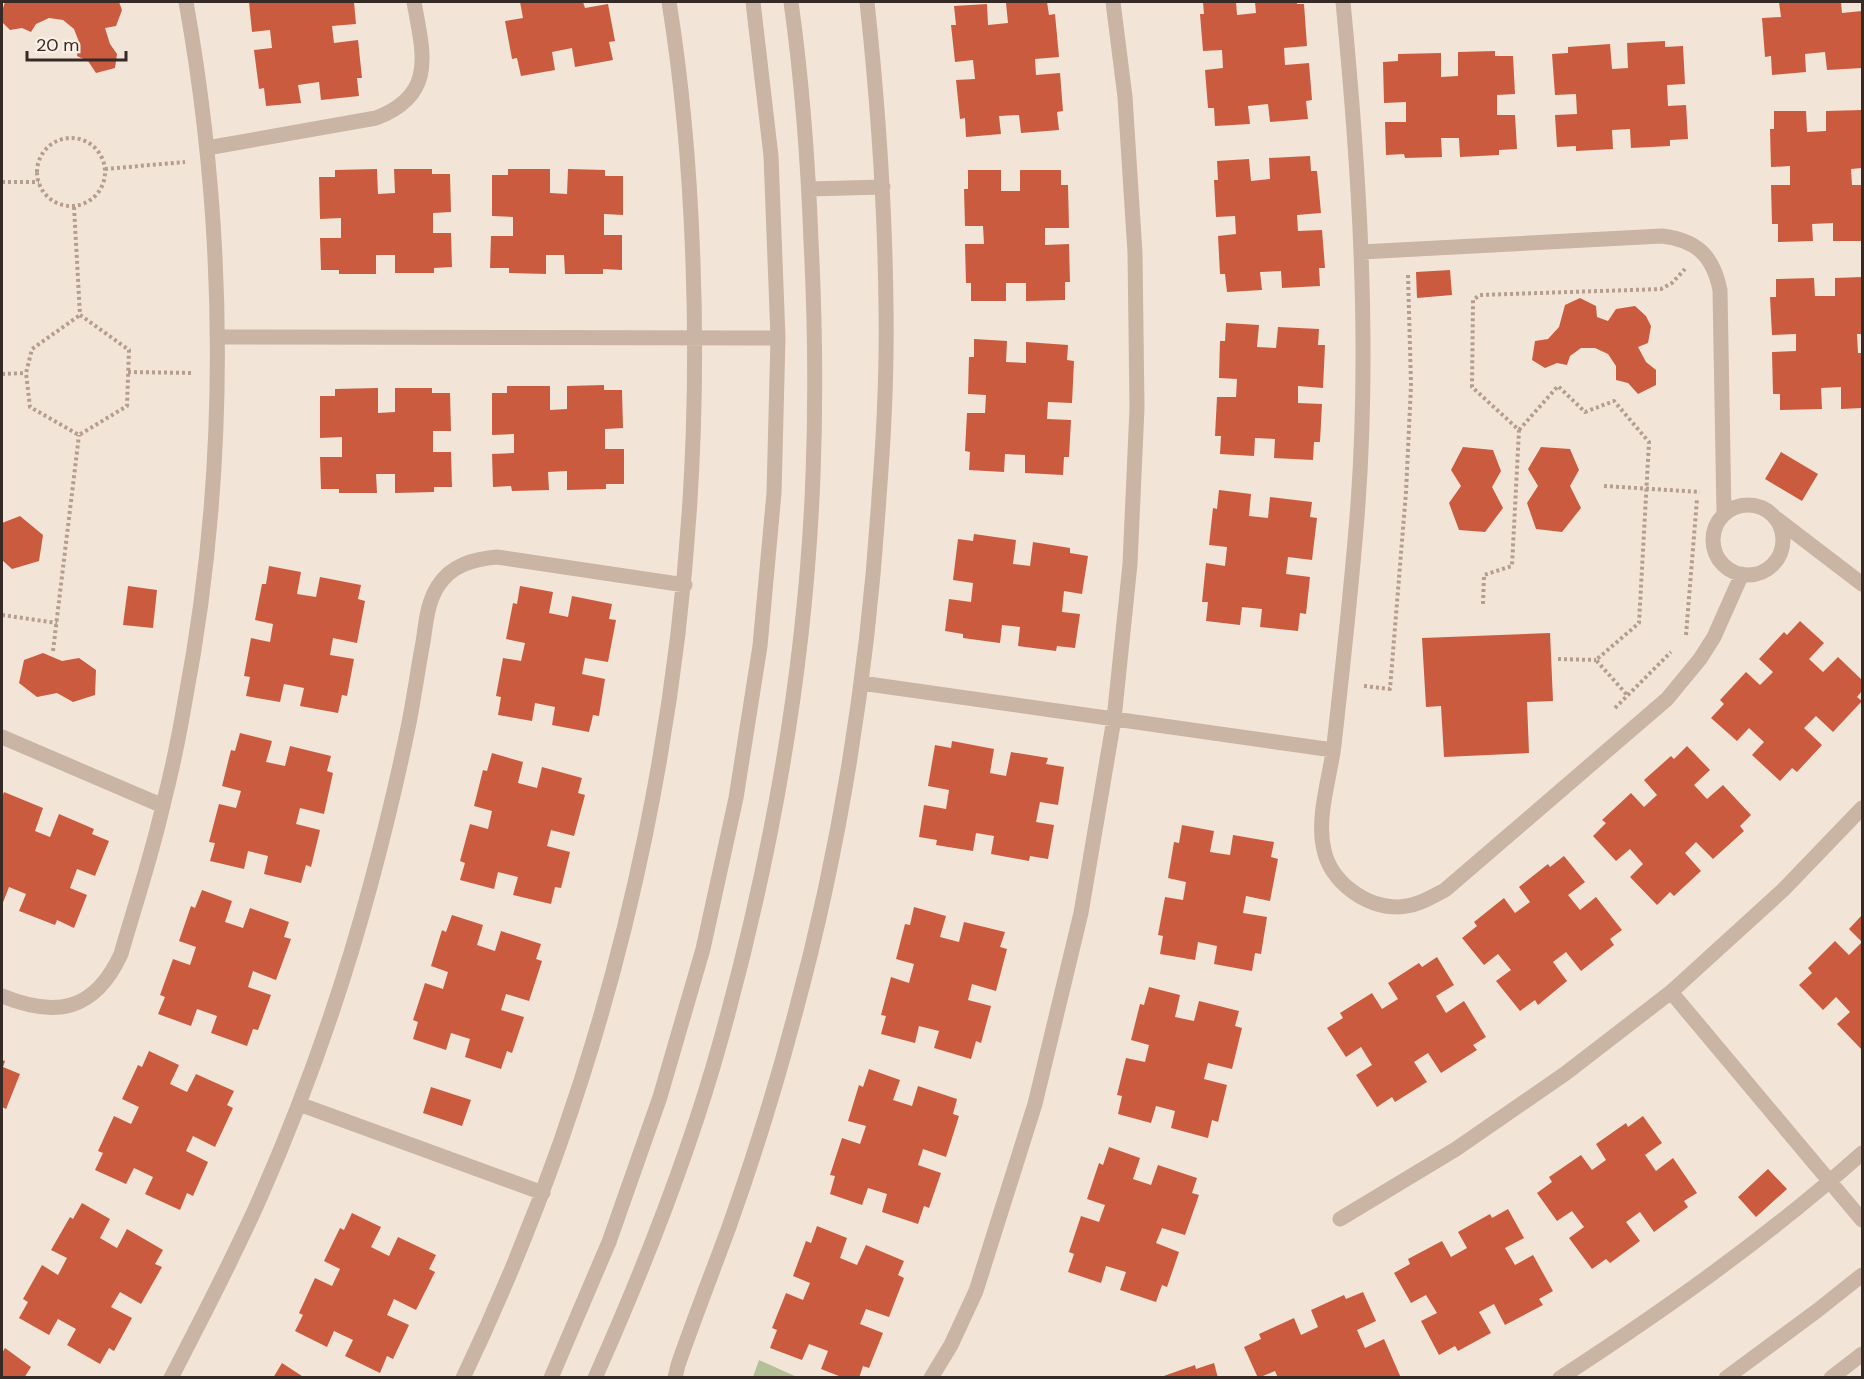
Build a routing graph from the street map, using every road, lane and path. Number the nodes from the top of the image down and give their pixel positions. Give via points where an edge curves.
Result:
1 (186, 2) edge
2 (414, 2) edge
3 (669, 2) edge
4 (753, 2) edge
5 (791, 2) edge
6 (867, 2) edge
7 (1113, 2) edge
8 (1343, 2) edge
9 (208, 154) junction
10 (105, 169) junction
11 (2, 182) edge
12 (39, 182) junction
13 (883, 187) junction
14 (809, 189) junction
15 (74, 207) junction
16 (1408, 250) junction
17 (1702, 251) junction
18 (1361, 252) junction
19 (80, 315) junction
20 (218, 337) junction
21 (696, 338) junction
22 (778, 338) junction
23 (128, 372) junction
24 (26, 373) junction
25 (218, 373) junction
26 (2, 374) edge
27 (1519, 430) junction
28 (79, 435) junction
29 (1698, 482) dead end
30 (1604, 486) dead end
31 (1647, 489) junction
32 (1698, 492) junction
33 (1724, 494) junction
34 (1724, 513) junction
35 (1777, 519) junction
36 (1742, 574) junction
37 (1863, 584) edge
38 (685, 585) junction
39 (1483, 604) dead end
40 (2, 615) edge
41 (57, 623) junction
42 (1686, 637) dead end
43 (1677, 645) dead end
44 (53, 651) dead end
45 (1558, 659) dead end
46 (1596, 660) junction
47 (861, 683) junction
48 (1362, 686) dead end
49 (1628, 696) junction
50 (1612, 712) dead end
51 (1647, 716) junction
52 (1114, 719) junction
53 (2, 737) edge
54 (1333, 750) junction
55 (163, 806) junction
56 (1863, 808) edge
57 (1671, 992) junction
58 (2, 996) edge
59 (299, 1104) junction
60 (1863, 1153) edge
61 (1829, 1183) junction
62 (543, 1193) junction
63 (1340, 1219) dead end
64 (1863, 1220) edge
65 (1863, 1275) edge
66 (1863, 1354) edge
67 (171, 1377) edge
68 (463, 1377) edge
69 (551, 1377) edge
70 (595, 1377) edge
71 (675, 1377) edge
72 (931, 1377) edge
73 (1560, 1377) edge
74 (1726, 1377) edge
75 (1831, 1377) edge

1 - 9 street
2 - 9 street via 423,57 415,90 398,108 376,118
3 - 21 street via 691,191
4 - 22 street via 771,156
5 - 14 street
6 - 13 street
7 - 52 street via 1125,97 1135,253 1137,408 1130,564
8 - 18 street via 1355,125
9 - 10 path
9 - 20 street
10 - 12 path via 93,146 68,138 45,150 38,162
10 - 15 path via 98,195
11 - 12 path
12 - 15 path via 49,199
13 - 14 street
13 - 47 street via 884,436
14 - 70 street via 815,333 813,477 802,620 783,762 756,902 720,1041 676,1178 625,1312
15 - 19 path
16 - 17 street via 1662,236 1683,240
16 - 18 street
16 - 48 path via 1411,385 1390,689
17 - 27 path via 1672,283 1661,289 1480,295 1473,300 1472,387
17 - 33 street via 1711,262 1720,290
18 - 54 street via 1358,500
19 - 23 path via 129,350
19 - 24 path via 32,349
20 - 21 street
20 - 25 street
21 - 22 street
21 - 38 street
22 - 69 street via 774,492 760,646 736,798 703,949 660,1097 609,1242
23 - 25 path
23 - 28 path via 128,406
24 - 26 path
24 - 28 path via 30,407
25 - 55 street via 202,591 186,699
27 - 31 path via 1558,386 1585,412 1614,401 1649,442
27 - 39 path via 1512,566 1484,575
28 - 41 path
29 - 32 path
30 - 31 path
31 - 32 path
31 - 46 path via 1639,623
32 - 33 path
32 - 42 path
33 - 34 street
34 - 35 street via 1737,506 1752,505 1766,509
34 - 36 street via 1713,533 1716,557 1733,573
35 - 36 street via 1784,541 1776,563 1756,575
35 - 37 street
36 - 51 street via 1700,659
38 - 59 street via 497,557 475,559 438,584 428,604 409,724 388,821 333,1011
38 - 62 street via 664,740 634,894 593,1044
40 - 41 path
41 - 44 path
43 - 49 path
45 - 46 path
46 - 49 path
47 - 52 street
47 - 71 street via 844,794 796,1012 730,1225
49 - 50 path
49 - 51 path
51 - 54 street via 1444,890 1423,902 1398,907 1374,903 1352,892 1334,874 1324,851 1321,826
52 - 54 street
52 - 72 street via 1081,913 1035,1104 976,1291 951,1346
53 - 55 street
55 - 58 street via 121,954 99,989 81,1001 40,1009
56 - 57 street via 1783,890
57 - 61 street
57 - 63 street via 1566,1073 1456,1149
59 - 62 street
59 - 67 street via 241,1239
60 - 61 street
61 - 64 street
61 - 73 street via 1744,1251
62 - 68 street
65 - 74 street
66 - 75 street

